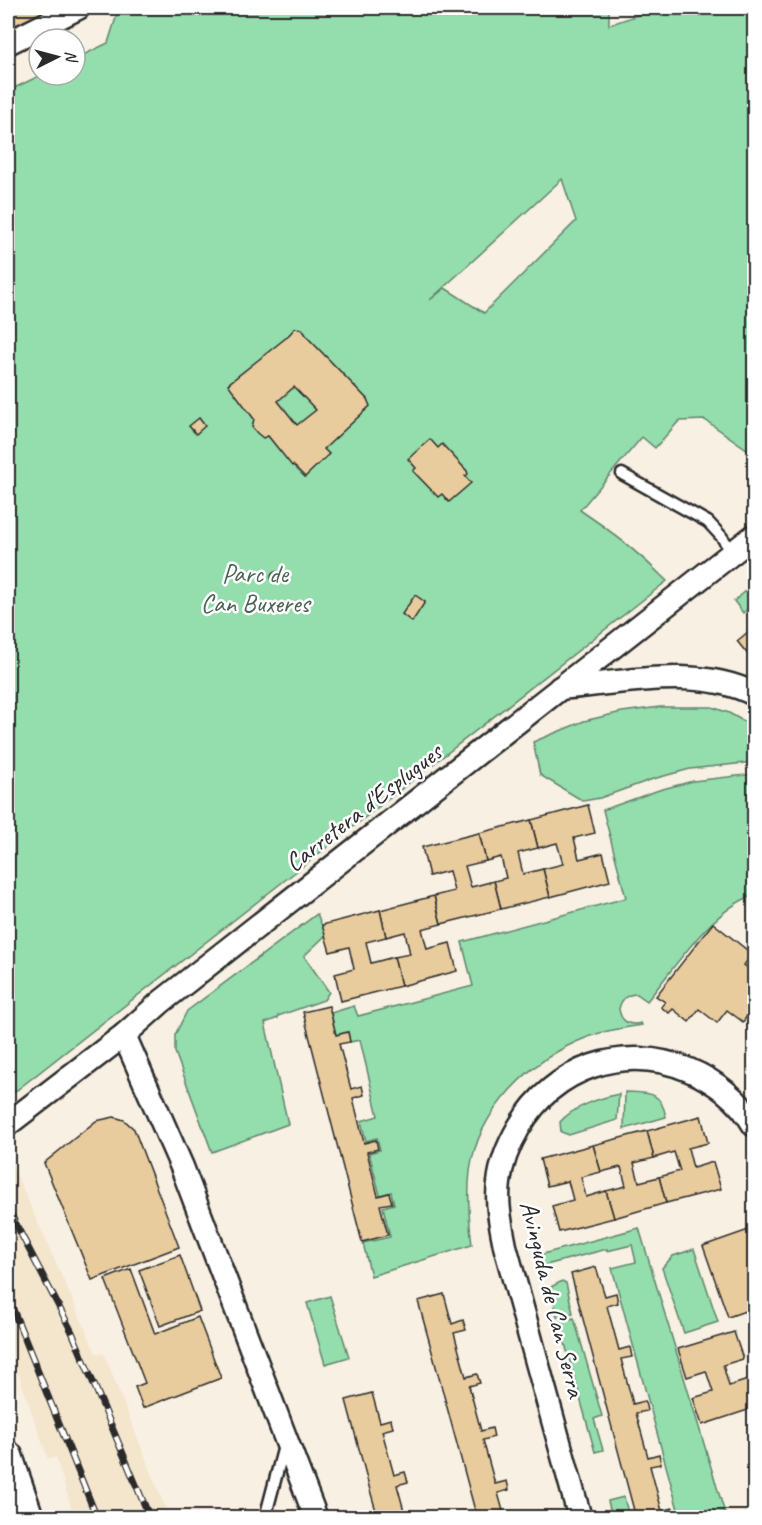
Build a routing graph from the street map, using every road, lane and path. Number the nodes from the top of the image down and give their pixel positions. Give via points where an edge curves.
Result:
1 (78, 8) edge
2 (8, 43) edge
3 (622, 474) dead end
4 (754, 536) edge
5 (733, 552) junction
6 (560, 688) junction
7 (754, 694) edge
8 (124, 1035) junction
9 (8, 1124) edge
10 (754, 1125) edge
11 (286, 1440) junction
12 (8, 1456) edge
13 (29, 1518) edge
14 (265, 1518) edge
15 (316, 1518) edge
16 (580, 1518) edge

1 - 2 street
3 - 5 lane via 708,522
4 - 5 street, Carretera d'Esplugues
5 - 6 street, Carretera d'Esplugues
6 - 7 street via 686,677 739,686
6 - 8 street, Carretera d'Esplugues
8 - 9 street, Carretera d'Esplugues
8 - 11 street via 182,1167
10 - 16 street, Avinguda de Can Serra via 733,1098 702,1076 659,1061 616,1059 578,1071 547,1092 526,1116 508,1148 498,1184 505,1246
11 - 14 lane
11 - 15 street
12 - 13 street

